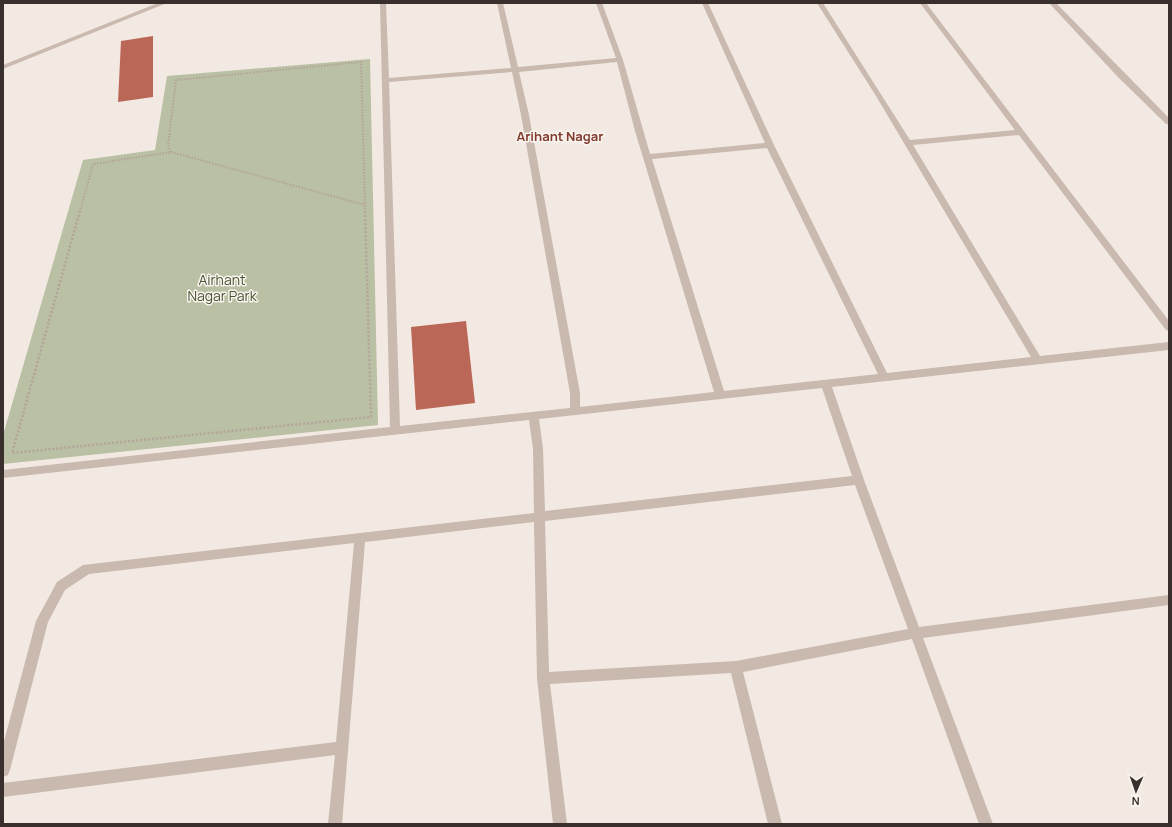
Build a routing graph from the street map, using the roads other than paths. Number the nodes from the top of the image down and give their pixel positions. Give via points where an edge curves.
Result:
1 (164, 3) edge
2 (383, 3) edge
3 (500, 3) edge
4 (599, 3) edge
5 (705, 3) edge
6 (820, 3) edge
7 (923, 3) edge
8 (1052, 3) edge
9 (620, 60) junction
10 (3, 67) edge
11 (515, 69) junction
12 (385, 80) junction
13 (1169, 122) edge
14 (1021, 132) junction
15 (908, 143) junction
16 (770, 145) junction
17 (648, 157) junction
18 (1169, 328) edge
19 (1169, 346) edge
20 (1038, 361) junction
21 (884, 378) junction
22 (826, 384) junction
23 (720, 396) junction
24 (575, 412) junction
25 (533, 416) junction
26 (396, 431) junction
27 (3, 474) edge
28 (859, 480) junction
29 (538, 516) junction
30 (360, 538) junction
31 (1169, 600) edge
32 (915, 633) junction
33 (736, 667) junction
34 (543, 678) junction
35 (342, 748) junction
36 (3, 770) edge
37 (3, 790) edge
38 (335, 824) edge
39 (560, 824) edge
40 (775, 824) edge
41 (986, 824) edge

1 - 10 street
2 - 12 street
3 - 11 street
4 - 9 street
5 - 16 street
6 - 15 street
7 - 14 street
8 - 13 street
9 - 11 street
9 - 17 street
11 - 12 street
11 - 24 street via 575,394
12 - 26 street
14 - 15 street
14 - 18 street
15 - 20 street
16 - 17 street
16 - 21 street
17 - 23 street
19 - 20 street
20 - 21 street
21 - 22 street
22 - 23 street
22 - 28 street
23 - 24 street
24 - 25 street
25 - 26 street
25 - 29 street via 538,449
26 - 27 street
28 - 29 street
28 - 32 street
29 - 30 street
29 - 34 street
30 - 35 street
30 - 36 street via 87,569 68,581 61,586 42,622
31 - 32 street
32 - 33 street
32 - 41 street
33 - 34 street
33 - 40 street
34 - 39 street
35 - 37 street
35 - 38 street

